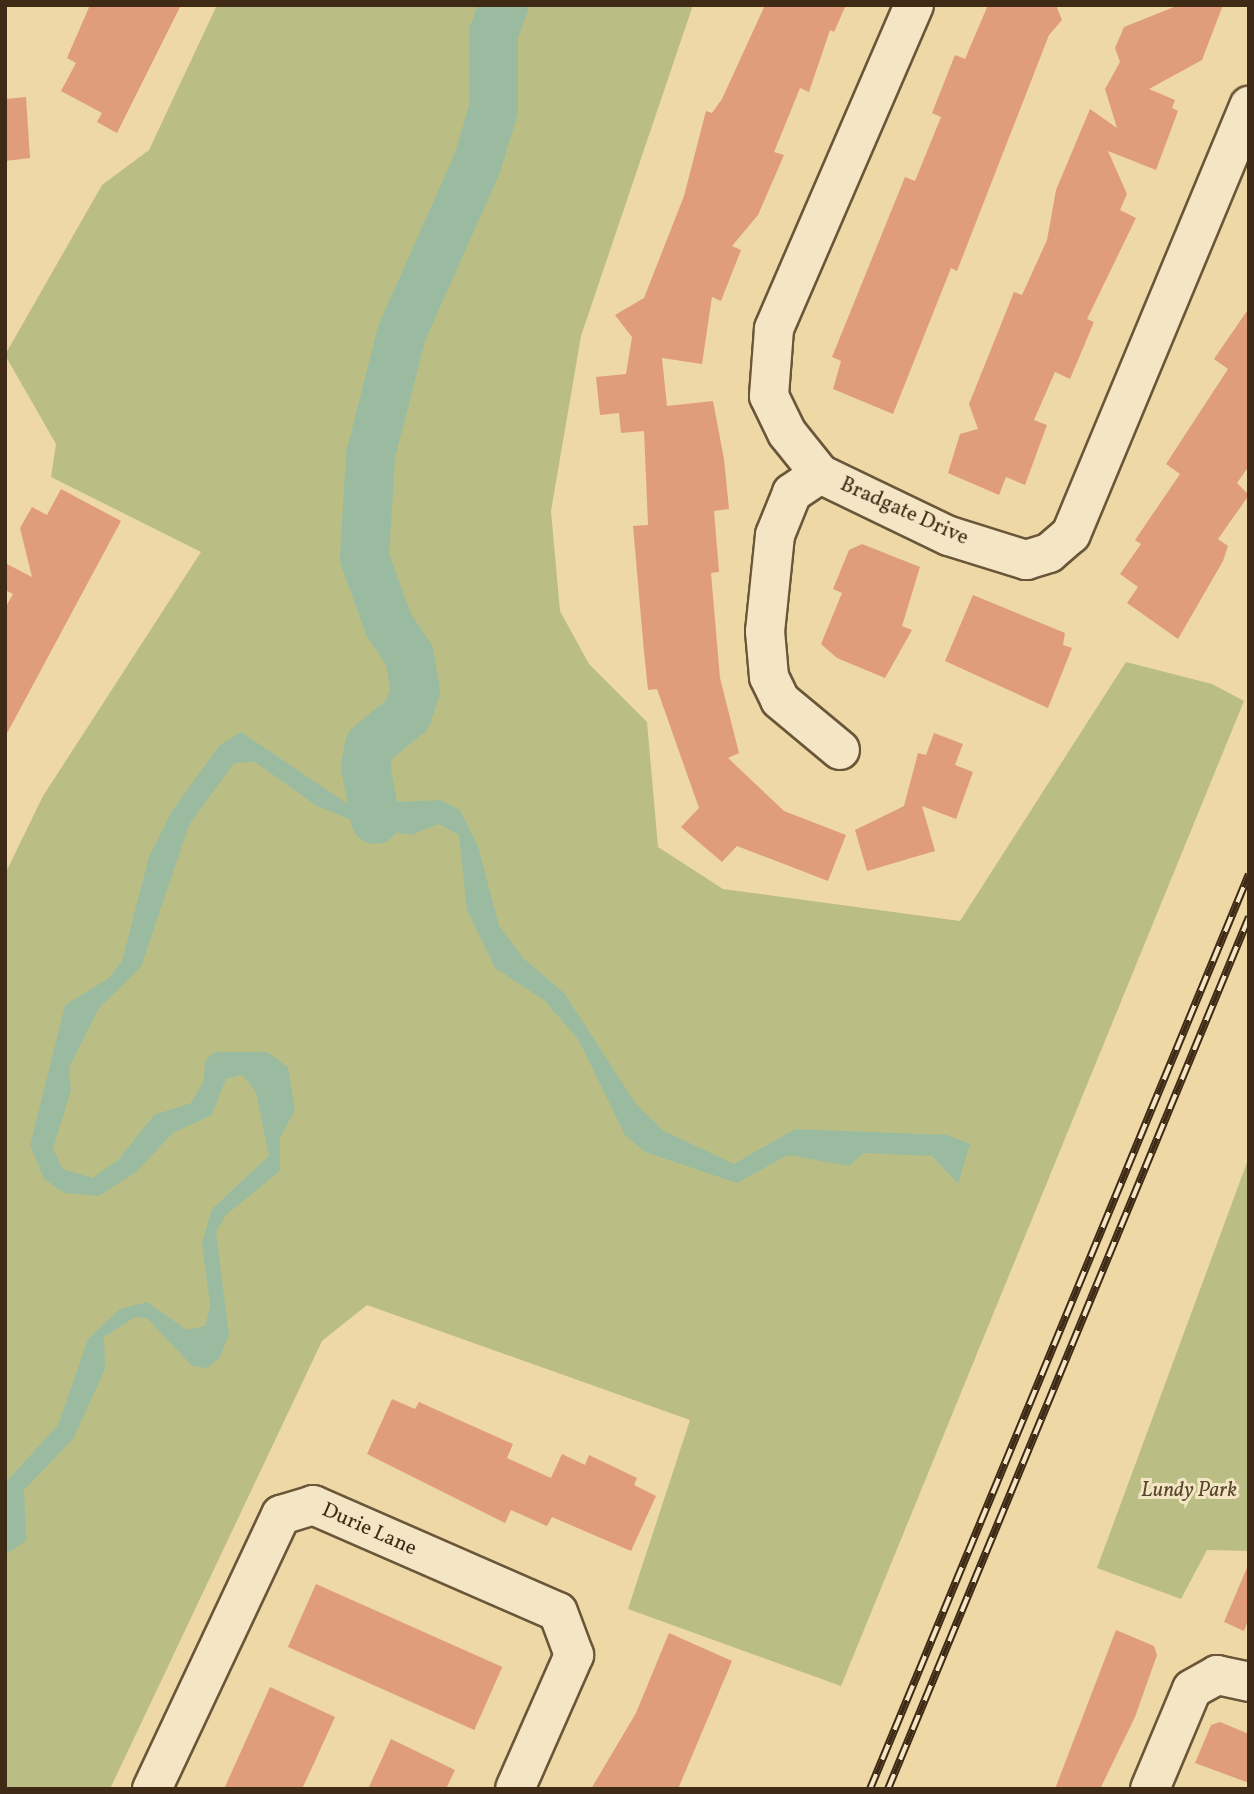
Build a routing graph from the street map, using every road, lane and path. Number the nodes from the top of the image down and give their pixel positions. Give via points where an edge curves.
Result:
1 (914, 5) edge
2 (1249, 106) edge
3 (820, 474) junction
4 (840, 750) dead end
5 (1249, 1682) edge
6 (152, 1789) edge
7 (515, 1789) edge
8 (1150, 1789) edge

1 - 3 street, Bradgate Drive via 774,329 769,396 787,433
2 - 3 street, Bradgate Drive via 1071,534 1056,547 1026,560 949,536
3 - 4 street via 792,493 775,535 765,596 767,654 780,700
5 - 8 street via 1217,1675 1192,1689
6 - 7 street, Durie Lane via 281,1515 313,1506 558,1612 573,1655

